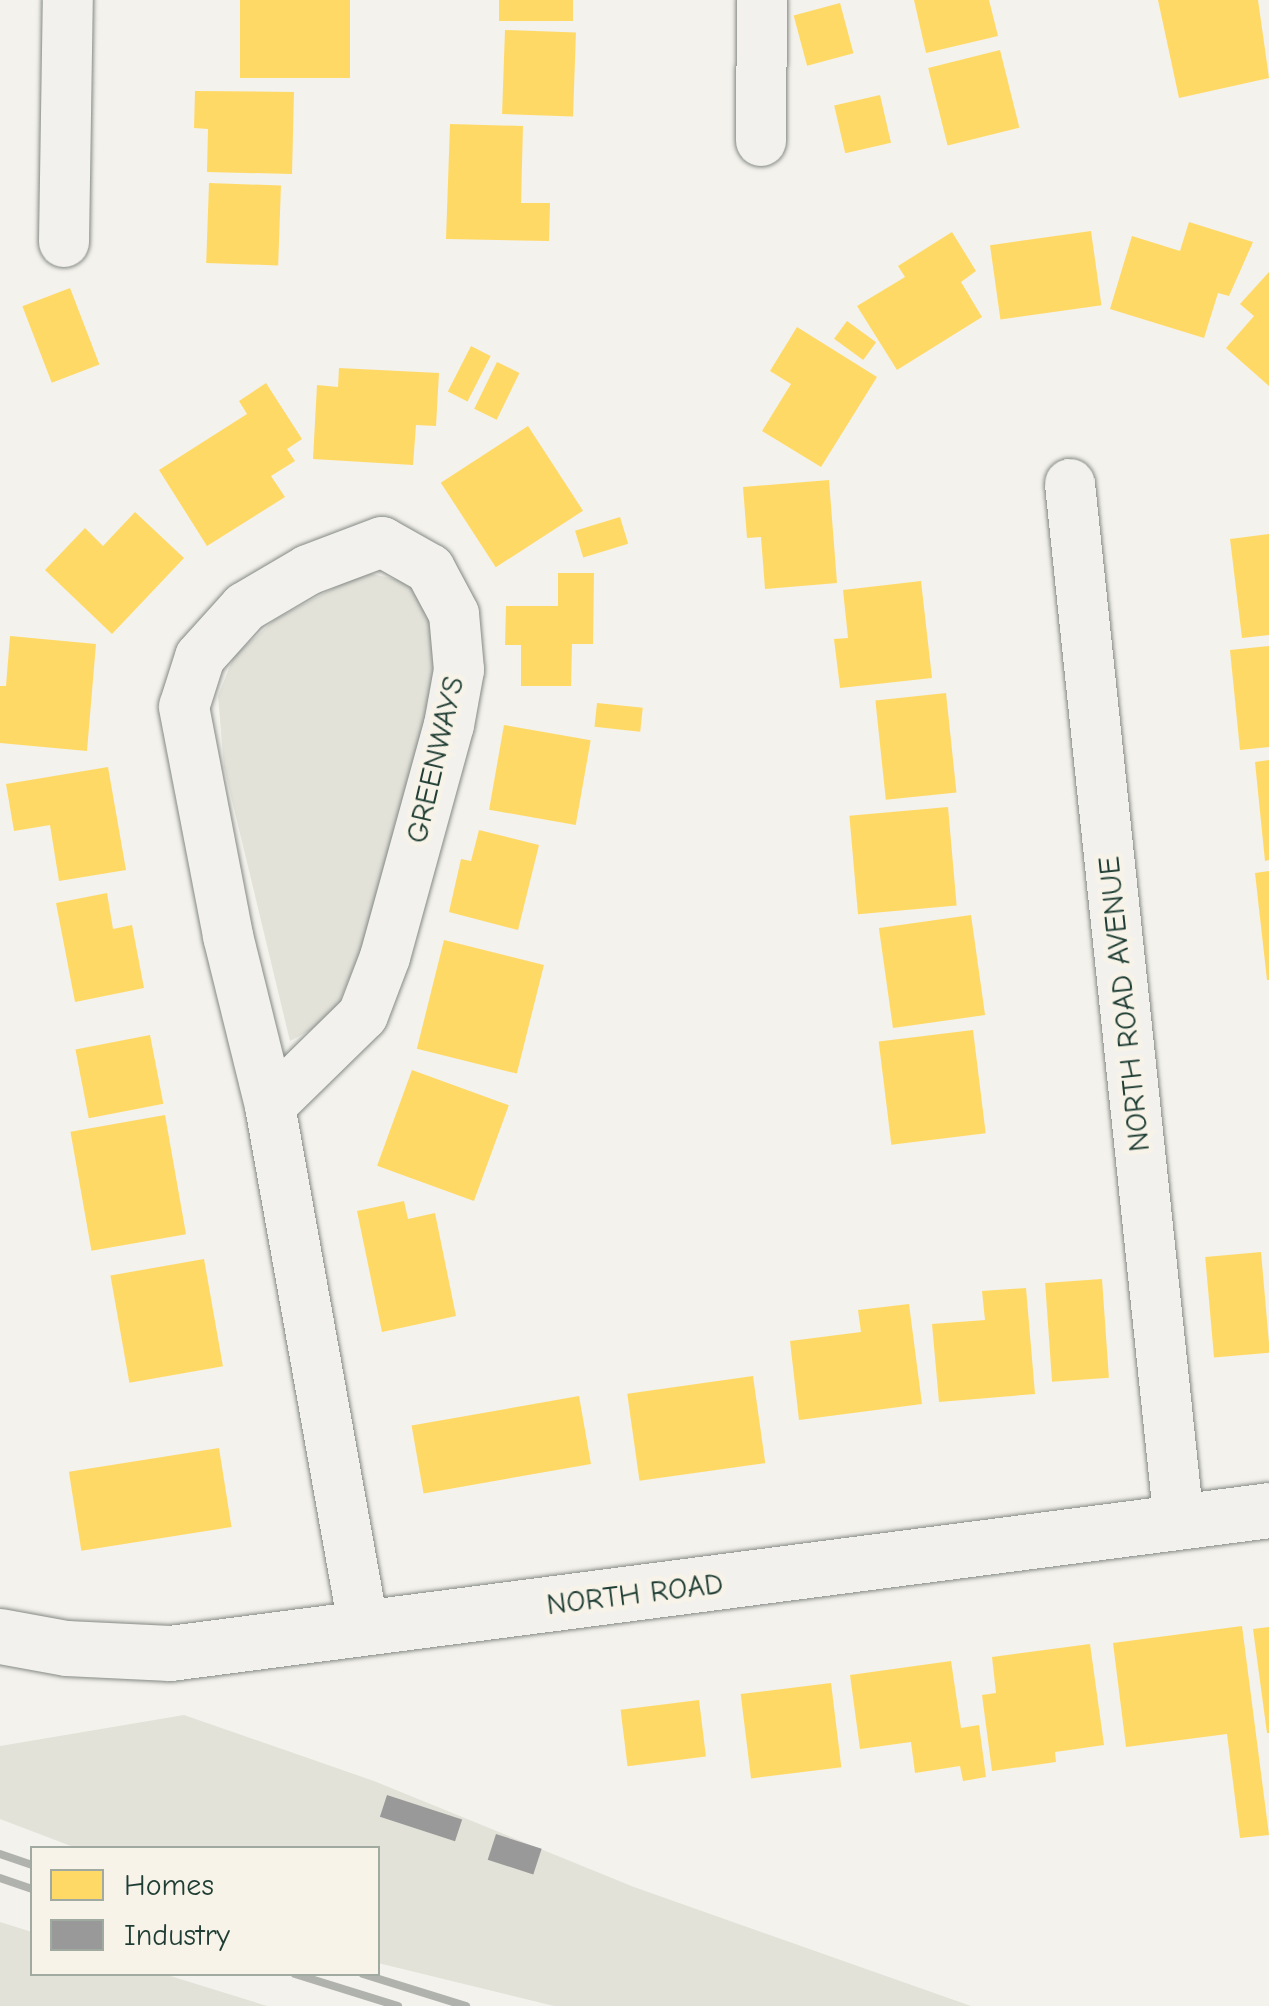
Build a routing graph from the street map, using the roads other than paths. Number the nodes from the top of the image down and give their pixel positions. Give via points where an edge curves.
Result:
1 (68, 0) edge
2 (762, 0) edge
3 (761, 141) dead end
4 (64, 242) dead end
5 (1070, 484) dead end
6 (270, 1106) junction
7 (1269, 1510) edge
8 (1179, 1523) junction
9 (364, 1630) junction
10 (0, 1636) edge

1 - 4 street
2 - 3 street
5 - 8 street, NORTH ROAD AVENUE
6 - 6 street, GREENWAYS via 228,936 184,708 200,656 245,607 308,570 382,542 430,569 454,614 460,670 362,1014
6 - 9 street, GREENWAYS
7 - 8 main road, NORTH ROAD
8 - 9 main road, NORTH ROAD
9 - 10 main road, NORTH ROAD via 170,1653 66,1648

